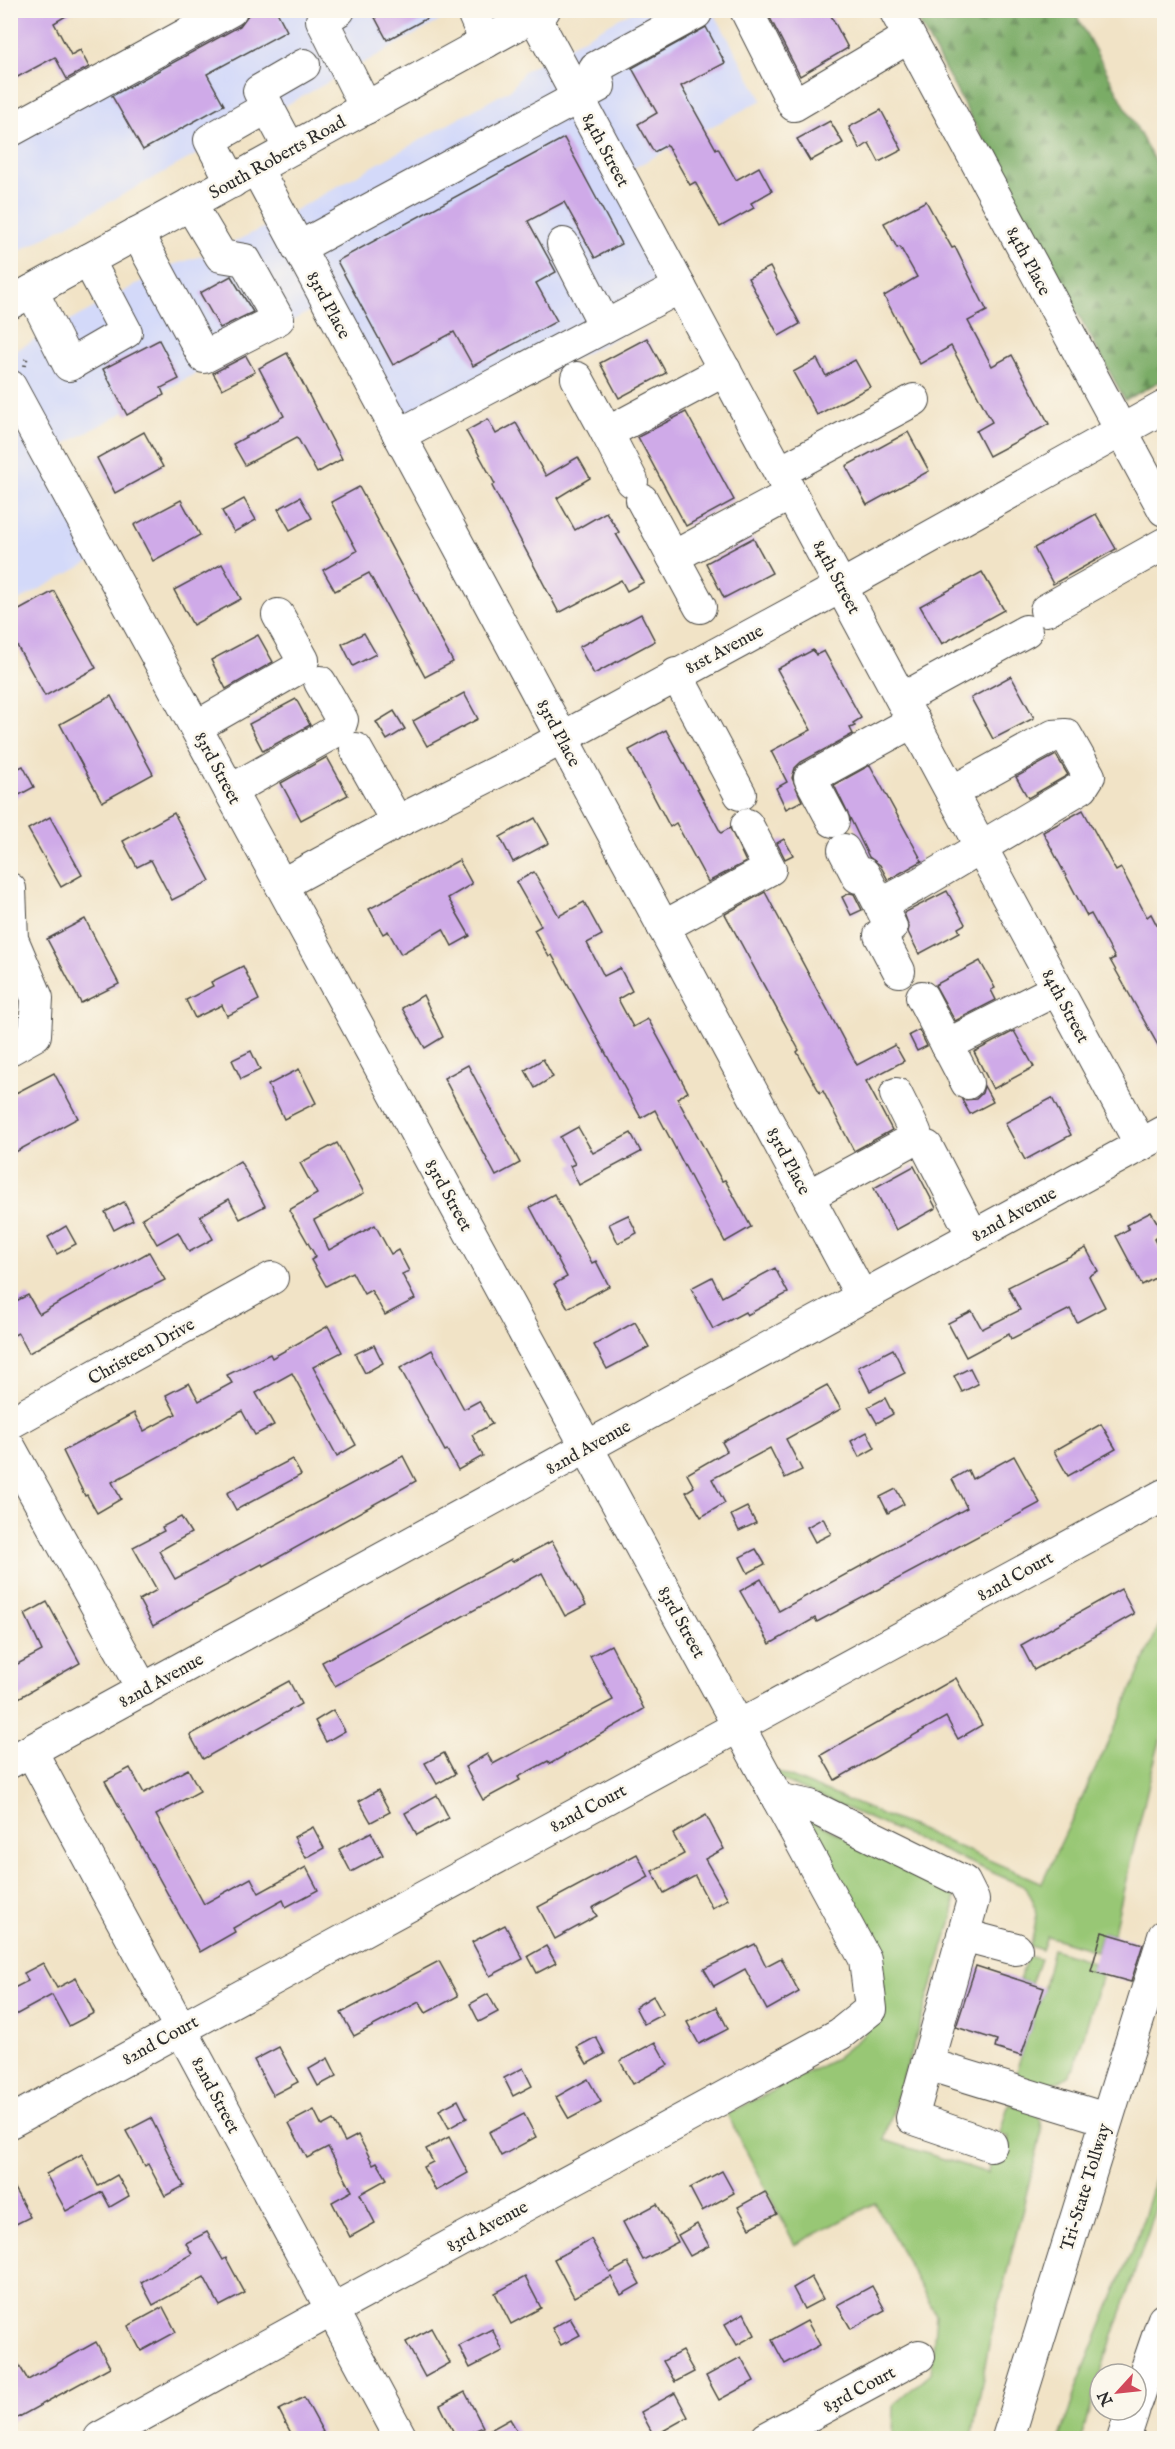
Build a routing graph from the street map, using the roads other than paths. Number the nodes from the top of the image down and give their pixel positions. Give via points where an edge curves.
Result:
1 (231, 10) edge
2 (339, 10) edge
3 (472, 10) edge
4 (695, 10) edge
5 (746, 10) edge
6 (536, 12) edge
7 (902, 24) edge
8 (486, 42) junction
9 (304, 65) dead end
10 (578, 98) junction
11 (268, 107) junction
12 (366, 108) junction
13 (10, 131) edge
14 (290, 149) junction
15 (244, 175) junction
16 (190, 204) junction
17 (137, 233) junction
18 (563, 244) dead end
19 (298, 248) junction
20 (88, 260) junction
21 (680, 287) junction
22 (323, 294) junction
23 (21, 297) edge
24 (279, 319) junction
25 (605, 326) junction
26 (725, 370) junction
27 (577, 378) dead end
28 (10, 386) edge
29 (914, 400) dead end
30 (1164, 407) edge
31 (1121, 431) junction
32 (607, 433) junction
33 (399, 435) junction
34 (786, 483) junction
35 (1164, 510) edge
36 (1164, 544) edge
37 (673, 557) junction
38 (842, 586) junction
39 (699, 607) dead end
40 (278, 615) dead end
41 (676, 674) junction
42 (320, 682) dead end
43 (908, 710) junction
44 (196, 727) junction
45 (562, 737) junction
46 (356, 749) dead end
47 (230, 790) junction
48 (952, 792) junction
49 (740, 794) dead end
50 (833, 821) dead end
51 (397, 822) junction
52 (747, 825) dead end
53 (981, 847) junction
54 (844, 850) dead end
55 (281, 885) junction
56 (10, 889) edge
57 (880, 905) junction
58 (663, 927) junction
59 (899, 971) dead end
60 (1057, 989) junction
61 (922, 997) dead end
62 (947, 1045) junction
63 (10, 1049) edge
64 (967, 1083) dead end
65 (896, 1094) dead end
66 (1153, 1138) edge
67 (927, 1147) dead end
68 (808, 1196) junction
69 (973, 1236) junction
70 (272, 1278) dead end
71 (862, 1297) junction
72 (10, 1423) edge
73 (10, 1448) edge
74 (587, 1448) junction
75 (1164, 1495) edge
76 (143, 1690) junction
77 (738, 1726) junction
78 (21, 1757) edge
79 (778, 1799) junction
80 (963, 1935) junction
81 (1164, 1936) edge
82 (1016, 1949) dead end
83 (871, 2009) joint
84 (180, 2029) junction
85 (927, 2064) junction
86 (1106, 2119) junction
87 (10, 2122) edge
88 (991, 2145) dead end
89 (332, 2310) junction
90 (1164, 2320) edge
91 (919, 2356) dead end
92 (1148, 2367) edge
93 (1129, 2422) edge
94 (100, 2439) edge
95 (401, 2439) edge
96 (767, 2439) edge
97 (1008, 2439) edge
98 (1124, 2439) edge

1 - 13 street
2 - 12 street via 322,20
3 - 8 street
4 - 10 street via 696,13 595,68 599,86
5 - 7 street via 794,105
6 - 8 street, South Roberts Road
6 - 10 street, 84th Street
7 - 31 street, 84th Place
8 - 12 street, South Roberts Road
9 - 11 street via 259,90
10 - 19 street
10 - 21 street, 84th Street
11 - 14 street
11 - 15 street, 83rd Place via 210,140
12 - 14 street, South Roberts Road
14 - 15 street, South Roberts Road
15 - 16 street, South Roberts Road
15 - 19 street, 83rd Place
16 - 17 street, South Roberts Road
16 - 24 street via 221,256 245,260
17 - 20 street, South Roberts Road
17 - 24 street via 204,357
18 - 25 street
19 - 22 street, 83rd Place
20 - 23 street, South Roberts Road
20 - 23 street via 126,332 69,365
21 - 25 street
21 - 26 street, 84th Street
22 - 24 street
22 - 33 street, 83rd Place
25 - 33 street
26 - 32 street
26 - 34 street, 84th Street
27 - 32 street
28 - 44 street, 83rd Street
29 - 34 street
30 - 31 street, 81st Avenue
31 - 35 street, 84th Place
31 - 38 street, 81st Avenue
32 - 37 street
33 - 45 street, 83rd Place
34 - 37 street
34 - 38 street, 84th Street
36 - 43 street via 1036,621
37 - 39 street
38 - 41 street, 81st Avenue
38 - 43 street, 84th Street
40 - 44 street via 303,660 300,667
41 - 45 street, 81st Avenue
41 - 49 street
42 - 47 street via 342,720 339,729
43 - 48 street, 84th Street
43 - 50 street via 810,778
44 - 47 street, 83rd Street
45 - 51 street, 81st Avenue
45 - 58 street, 83rd Place
46 - 51 street
47 - 55 street, 83rd Street
48 - 53 street, 84th Street
48 - 53 street via 1053,736 1066,735 1089,776 1082,787
51 - 55 street, 81st Avenue
52 - 58 street via 770,869
53 - 57 street
53 - 60 street, 84th Street
54 - 57 street via 858,878 864,874
55 - 74 street, 83rd Street
56 - 63 street via 12,939 37,998 35,1035
57 - 59 street via 891,927 879,935
58 - 68 street, 83rd Place
60 - 62 street
60 - 66 street, 84th Street
61 - 62 street
62 - 64 street
65 - 68 street via 915,1132 910,1141
66 - 69 street, 82nd Avenue
67 - 69 street
68 - 71 street, 83rd Place
69 - 71 street, 82nd Avenue
70 - 72 street, Christeen Drive
71 - 74 street, 82nd Avenue
73 - 76 street
74 - 76 street, 82nd Avenue
74 - 77 street, 83rd Street
75 - 77 street, 82nd Court
76 - 78 street, 82nd Avenue
77 - 79 street, 83rd Street
77 - 84 street, 82nd Court
78 - 84 street, 82nd Street
79 - 80 street via 810,1806 964,1882 973,1900
79 - 83 street, 83rd Street via 865,1959
80 - 82 street
80 - 85 street
81 - 86 street, Tri-State Tollway
83 - 89 street, 83rd Avenue via 840,2034
84 - 87 street, 82nd Court
84 - 89 street, 82nd Street
85 - 86 street
85 - 88 street via 912,2118
86 - 97 street, Tri-State Tollway
89 - 94 street, 83rd Avenue
89 - 95 street, 82nd Street
90 - 92 highway
91 - 96 street, 83rd Court
93 - 98 highway

